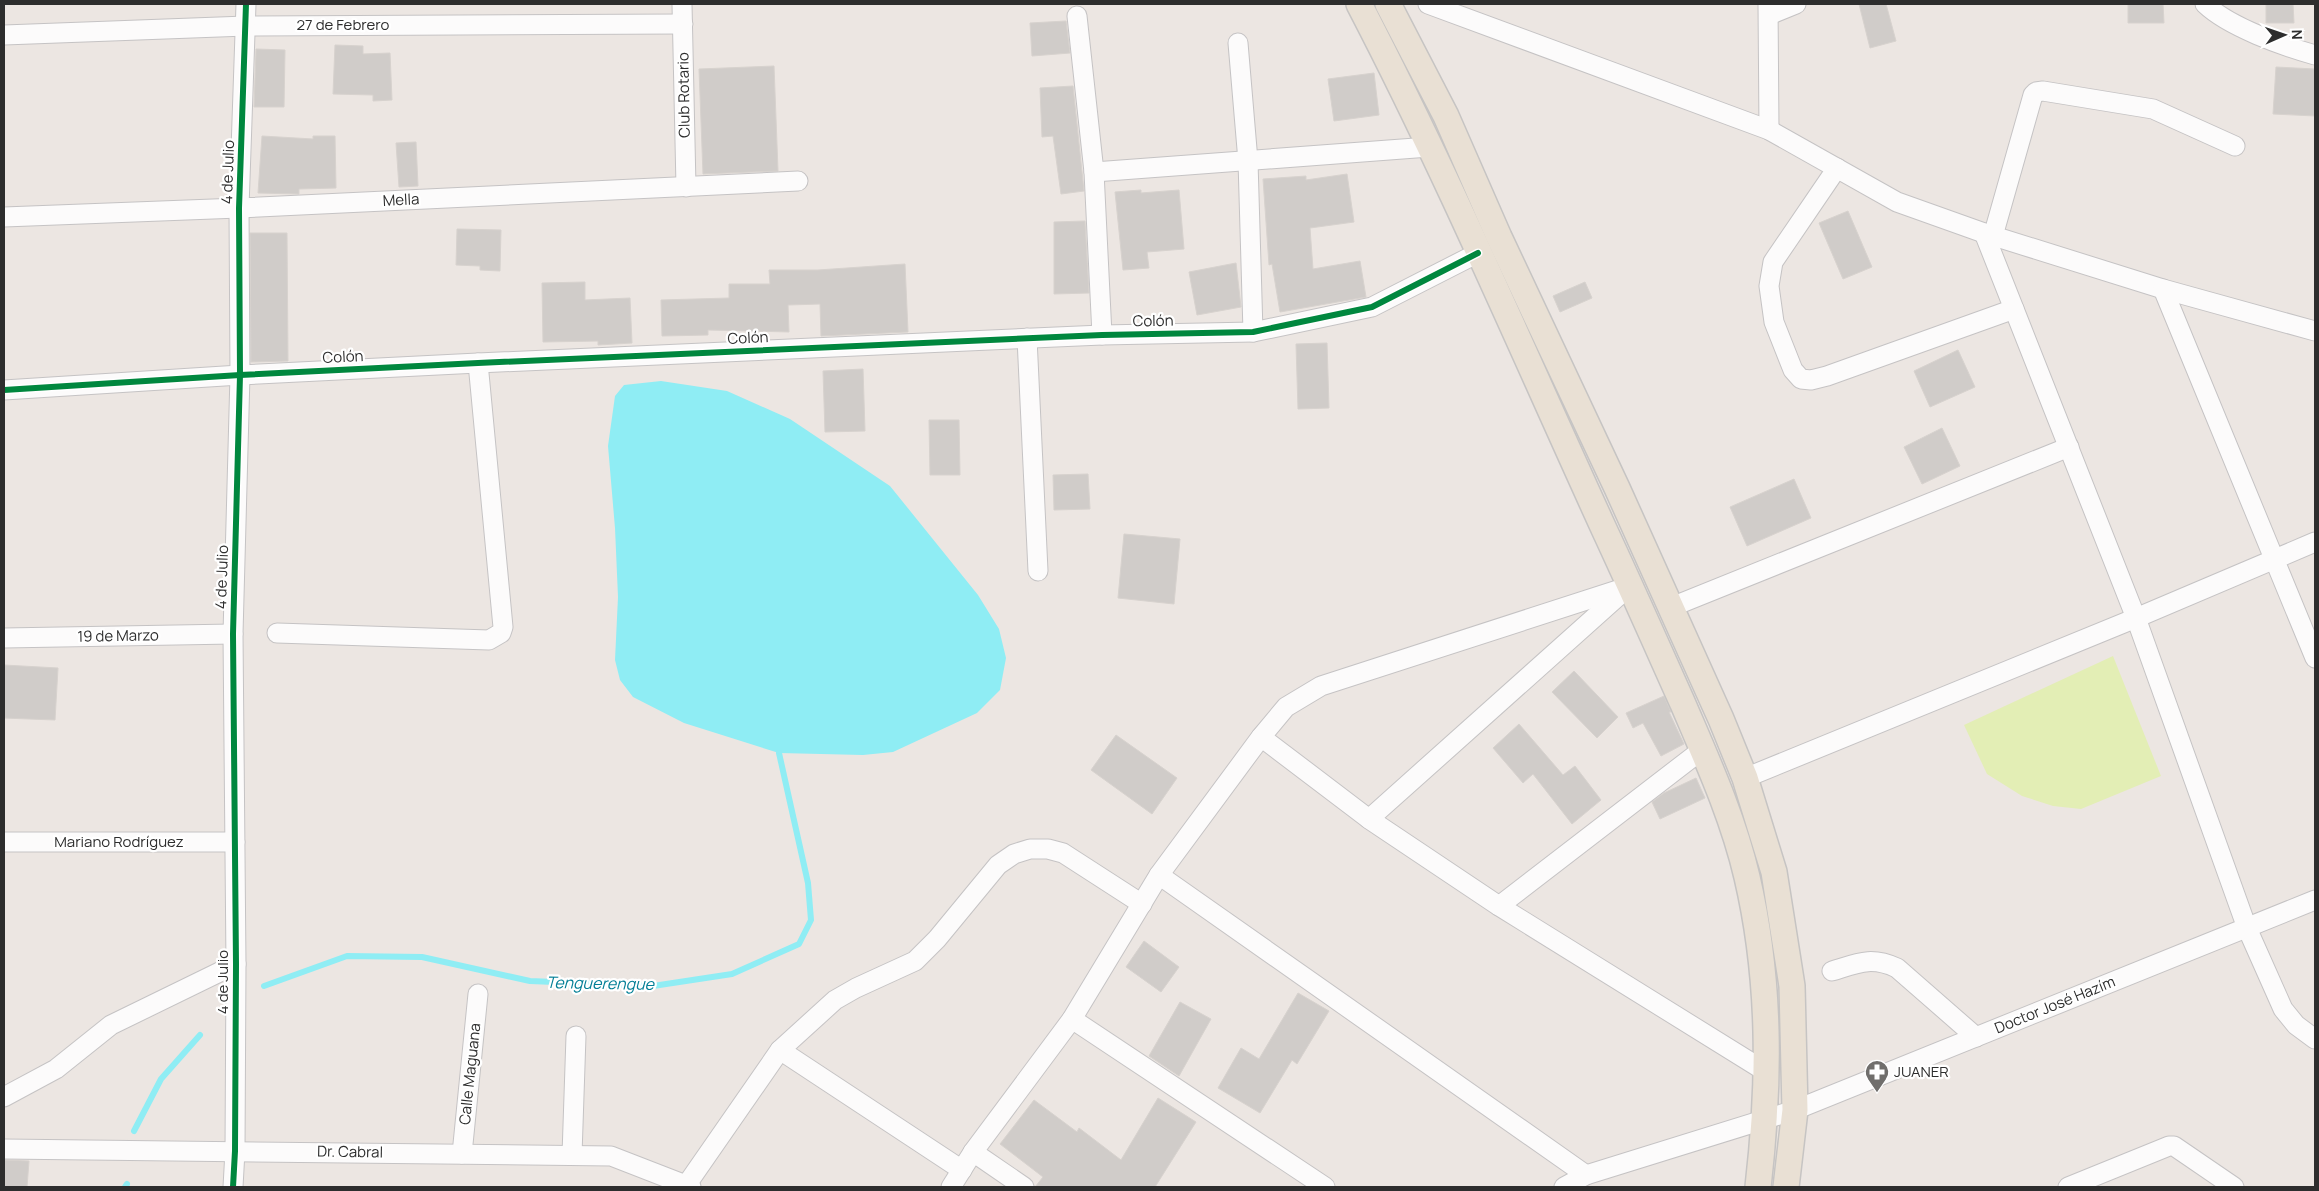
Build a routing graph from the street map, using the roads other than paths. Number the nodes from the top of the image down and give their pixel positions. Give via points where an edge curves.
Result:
1 (246, 4) edge
2 (682, 4) edge
3 (1359, 4) edge
4 (1388, 4) edge
5 (1428, 4) edge
6 (1796, 4) edge
7 (2206, 4) edge
8 (1768, 10) edge
9 (1077, 16) dead end
10 (683, 24) junction
11 (246, 26) junction
12 (4, 35) edge
13 (1238, 43) dead end
14 (2315, 55) edge
15 (1769, 130) junction
16 (2235, 146) dead end
17 (1429, 147) junction
18 (1248, 161) junction
19 (1837, 168) junction
20 (1094, 172) junction
21 (798, 181) dead end
22 (686, 187) junction
23 (239, 208) junction
24 (4, 217) edge
25 (1988, 235) junction
26 (1478, 253) junction
27 (2163, 289) junction
28 (2014, 309) junction
29 (2315, 331) edge
30 (1253, 332) junction
31 (1102, 335) junction
32 (1027, 338) junction
33 (478, 363) junction
34 (240, 374) junction
35 (4, 390) edge
36 (2069, 447) junction
37 (2315, 542) edge
38 (2274, 559) junction
39 (1038, 571) dead end
40 (1630, 586) junction
41 (1669, 608) junction
42 (2136, 618) junction
43 (277, 633) dead end
44 (233, 634) junction
45 (4, 638) edge
46 (2315, 658) edge
47 (1261, 737) junction
48 (1702, 749) junction
49 (1745, 778) junction
50 (1369, 819) junction
51 (4, 842) edge
52 (235, 842) junction
53 (1159, 875) junction
54 (2315, 900) edge
55 (1142, 904) junction
56 (1498, 906) junction
57 (2247, 928) junction
58 (236, 964) junction
59 (1832, 971) dead end
60 (478, 994) dead end
61 (1072, 1019) junction
62 (576, 1036) dead end
63 (1976, 1037) junction
64 (2315, 1039) edge
65 (780, 1050) junction
66 (1768, 1073) junction
67 (4, 1098) edge
68 (1795, 1110) junction
69 (1766, 1119) junction
70 (4, 1148) edge
71 (235, 1151) junction
72 (973, 1152) junction
73 (462, 1154) junction
74 (572, 1155) junction
75 (962, 1170) junction
76 (1586, 1176) junction
77 (687, 1186) edge
78 (233, 1187) edge
79 (951, 1187) edge
80 (1024, 1187) edge
81 (1325, 1187) edge
82 (1564, 1187) edge
83 (1758, 1187) edge
84 (1786, 1187) edge
85 (2068, 1187) edge
86 (2234, 1187) edge

1 - 11 street, 4 de Julio
2 - 10 street, Club Rotario
3 - 17 main road
4 - 41 main road via 1446,116
5 - 15 street
6 - 8 street
7 - 14 street via 2234,24
8 - 15 street
9 - 20 street
10 - 11 street, 27 de Febrero
10 - 22 street, Club Rotario
11 - 12 street, 27 de Febrero
11 - 23 street, 4 de Julio
13 - 18 street
15 - 19 street
16 - 25 street via 2153,108 2036,92
17 - 18 street
17 - 26 main road
18 - 20 street
18 - 30 street
19 - 25 street via 1897,202
19 - 28 street via 1773,262 1768,286 1774,322 1793,370 1801,379 1827,376
20 - 31 street
21 - 22 street, Mella
22 - 23 street, Mella
23 - 24 street, Mella
23 - 34 street, 4 de Julio
25 - 27 street
25 - 28 street
26 - 30 street, Colón via 1372,308
26 - 40 main road
27 - 29 street
27 - 38 street
28 - 36 street
30 - 31 street, Colón
31 - 32 street, Colón
32 - 33 street, Colón
32 - 39 street
33 - 34 street, Colón
33 - 43 street via 501,633 489,640
34 - 35 street, Colón
34 - 44 street, 4 de Julio
36 - 41 street
36 - 42 street
37 - 38 street
38 - 42 street
38 - 46 street
40 - 47 street via 1321,686 1286,707
40 - 48 main road
40 - 50 street
41 - 49 main road
42 - 49 street
42 - 57 street
44 - 45 street, 19 de Marzo
44 - 52 street, 4 de Julio
47 - 50 street
47 - 53 street
48 - 56 street
48 - 66 main road via 1726,806 1747,874 1767,1008
49 - 68 main road via 1774,872 1788,955 1792,986
50 - 56 street
51 - 52 street, Mariano Rodríguez
52 - 58 street, 4 de Julio
53 - 55 street
53 - 76 street
54 - 57 street, Doctor José Hazím
55 - 61 street
55 - 65 street via 1063,853 1030,849 1014,854 998,865 915,961 835,1000
56 - 66 street
57 - 63 street, Doctor José Hazím
57 - 64 street via 2283,1009 2296,1025
58 - 67 street via 111,1025 56,1069
58 - 71 street, 4 de Julio
59 - 63 street via 1863,961 1881,961 1897,968
60 - 73 street, Calle Maguana
61 - 72 street
61 - 81 street
62 - 74 street
63 - 68 street, Doctor José Hazím
65 - 75 street
65 - 77 street
66 - 69 main road
68 - 69 street, Doctor José Hazím
68 - 84 main road
69 - 76 street, Doctor José Hazím
69 - 83 main road
70 - 71 street, Dr. Cabral
71 - 73 street, Dr. Cabral
71 - 78 street, 4 de Julio
72 - 75 street
72 - 80 street
73 - 74 street, Dr. Cabral
74 - 77 street, Dr. Cabral via 611,1156
75 - 79 street
76 - 82 street, Doctor José Hazím
85 - 86 street via 2174,1146

